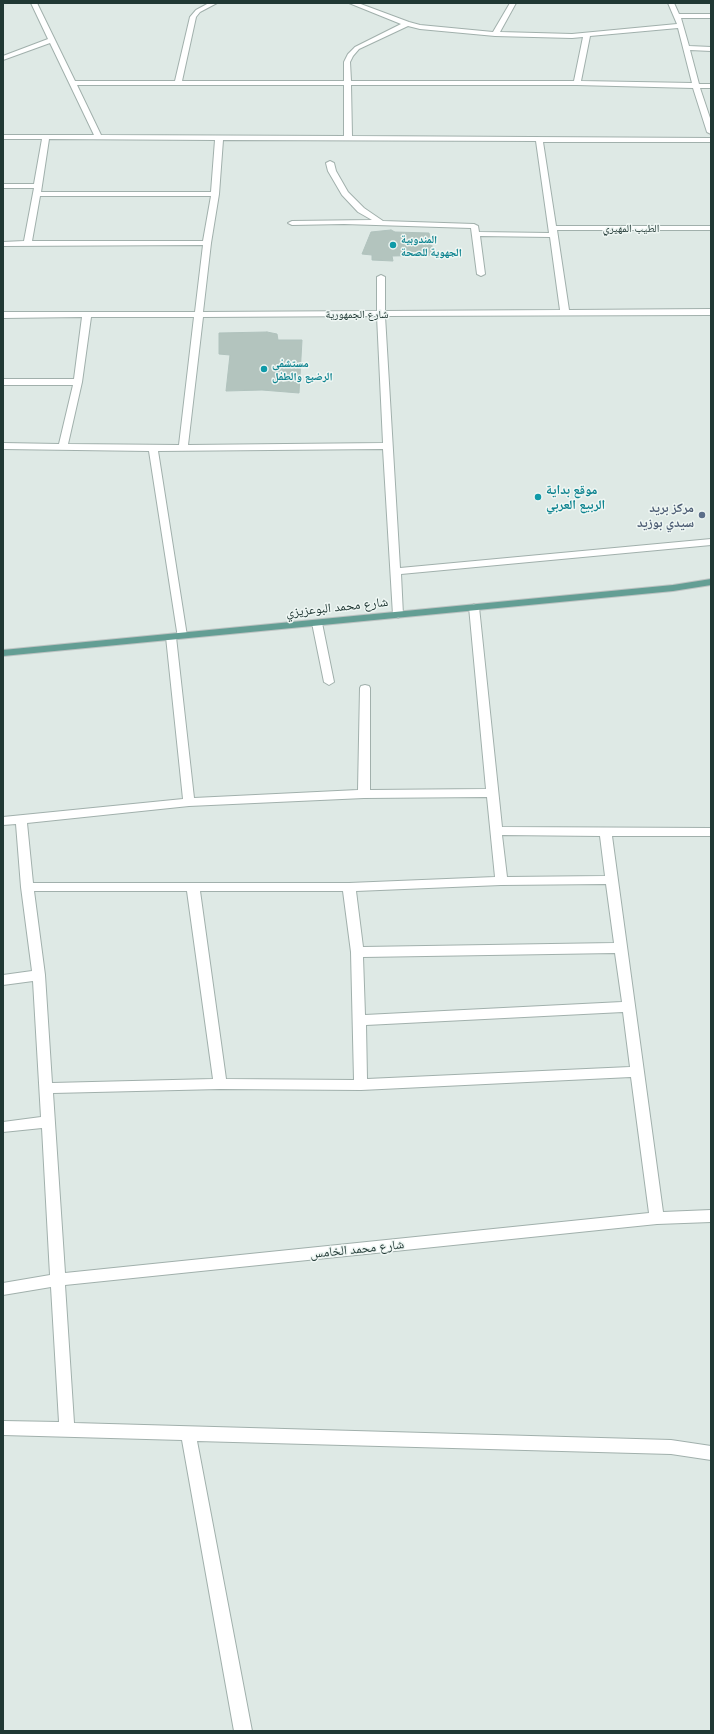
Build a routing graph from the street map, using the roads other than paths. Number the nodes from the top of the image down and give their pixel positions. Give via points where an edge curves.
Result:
1 (34, 3) edge
2 (214, 3) edge
3 (352, 3) edge
4 (375, 3) edge
5 (513, 3) edge
6 (670, 3) edge
7 (363, 7) junction
8 (677, 16) junction
9 (711, 16) edge
10 (406, 24) junction
11 (681, 26) junction
12 (495, 34) junction
13 (587, 35) junction
14 (52, 40) junction
15 (686, 48) junction
16 (711, 49) edge
17 (3, 58) edge
18 (73, 83) junction
19 (178, 83) junction
20 (576, 83) junction
21 (347, 84) junction
22 (711, 86) edge
23 (696, 87) junction
24 (711, 132) edge
25 (3, 137) edge
26 (46, 138) junction
27 (99, 138) junction
28 (219, 138) junction
29 (348, 138) junction
30 (539, 139) junction
31 (711, 140) edge
32 (330, 163) dead end
33 (3, 186) edge
34 (37, 190) junction
35 (215, 194) junction
36 (292, 223) dead end
37 (381, 223) junction
38 (711, 228) edge
39 (552, 232) junction
40 (476, 234) junction
41 (207, 243) junction
42 (3, 244) edge
43 (28, 244) junction
44 (480, 274) dead end
45 (381, 277) dead end
46 (711, 312) edge
47 (565, 313) junction
48 (198, 314) junction
49 (381, 314) junction
50 (3, 315) edge
51 (88, 315) junction
52 (3, 382) edge
53 (78, 382) junction
54 (3, 446) edge
55 (388, 446) junction
56 (63, 447) junction
57 (183, 447) junction
58 (153, 448) junction
59 (711, 542) edge
60 (396, 571) junction
61 (711, 582) edge
62 (711, 586) edge
63 (673, 588) junction
64 (474, 607) junction
65 (398, 615) junction
66 (317, 623) junction
67 (182, 636) junction
68 (171, 637) junction
69 (3, 653) edge
70 (330, 682) dead end
71 (365, 688) dead end
72 (493, 793) junction
73 (364, 794) junction
74 (189, 802) junction
75 (21, 819) junction
76 (3, 821) edge
77 (496, 831) junction
78 (605, 831) junction
79 (711, 832) edge
80 (612, 880) junction
81 (501, 881) junction
82 (27, 887) junction
83 (349, 887) junction
84 (193, 888) junction
85 (621, 948) junction
86 (356, 952) junction
87 (39, 975) junction
88 (3, 980) edge
89 (628, 1007) junction
90 (359, 1020) junction
91 (637, 1072) junction
92 (220, 1084) junction
93 (361, 1085) junction
94 (47, 1088) junction
95 (49, 1122) junction
96 (3, 1127) edge
97 (711, 1216) edge
98 (657, 1218) junction
99 (58, 1280) junction
100 (3, 1289) edge
101 (3, 1428) edge
102 (67, 1430) junction
103 (188, 1433) junction
104 (711, 1453) edge
105 (243, 1731) edge

1 - 14 street
2 - 19 street via 198,11 193,17
3 - 7 street
4 - 7 street
5 - 12 street
6 - 8 street
7 - 10 street
8 - 9 street
8 - 11 street
10 - 12 street
10 - 21 street via 353,51 347,62
11 - 13 street
11 - 15 street
12 - 13 street via 556,37
13 - 20 street
14 - 17 street
14 - 18 street
15 - 16 street
15 - 23 street
18 - 19 street
18 - 27 street
19 - 21 street
20 - 21 street
20 - 23 street
21 - 29 street
22 - 23 street
23 - 24 street
25 - 26 street
26 - 27 street
26 - 34 street
27 - 28 street
28 - 29 street
28 - 35 street
29 - 30 street
30 - 31 street
30 - 39 street
32 - 37 street via 345,193 362,210
33 - 34 street
34 - 35 street
34 - 43 street
35 - 41 street
36 - 37 street
37 - 40 street via 474,226
38 - 39 street, الطيب المهيري
39 - 40 street, الطيب المهيري
39 - 47 street
40 - 44 street
41 - 43 street
41 - 48 street
42 - 43 street
45 - 49 street
46 - 47 street, شارع الجمهورية
47 - 49 street, شارع الجمهورية
48 - 49 street, شارع الجمهورية
48 - 51 street, شارع الجمهورية
48 - 57 street
49 - 55 street
50 - 51 street, شارع الجمهورية
51 - 53 street
52 - 53 street
53 - 56 street
54 - 56 street
55 - 57 street
55 - 60 street
56 - 58 street
57 - 58 street
58 - 67 street
59 - 60 street
60 - 65 street
61 - 63 main road, شارع محمد البوعزيزي
62 - 63 main road, شارع محمد البوعزيزي
63 - 64 main road, شارع محمد البوعزيزي
64 - 65 main road, شارع محمد البوعزيزي
64 - 72 street
65 - 66 main road, شارع محمد البوعزيزي
66 - 67 main road, شارع محمد البوعزيزي
66 - 70 street
67 - 68 main road, شارع محمد البوعزيزي
68 - 69 main road, شارع محمد البوعزيزي
68 - 74 street
71 - 73 street
72 - 73 street
72 - 77 street
73 - 74 street
74 - 75 street
75 - 76 street
75 - 82 street
77 - 78 street
77 - 81 street
78 - 79 street
78 - 80 street
80 - 81 street
80 - 85 street
81 - 83 street
82 - 84 street
82 - 87 street
83 - 84 street
83 - 86 street
84 - 92 street
85 - 86 street
85 - 89 street
86 - 90 street
87 - 88 street
87 - 94 street
89 - 90 street
89 - 91 street
90 - 93 street
91 - 93 street
91 - 98 street
92 - 93 street
92 - 94 street
94 - 95 street
95 - 96 street
95 - 99 street
97 - 98 street, شارع محمد الخامس
98 - 99 street, شارع محمد الخامس
99 - 100 street, شارع محمد الخامس
99 - 102 street
101 - 102 street
102 - 103 street
103 - 104 street via 671,1447
103 - 105 street

